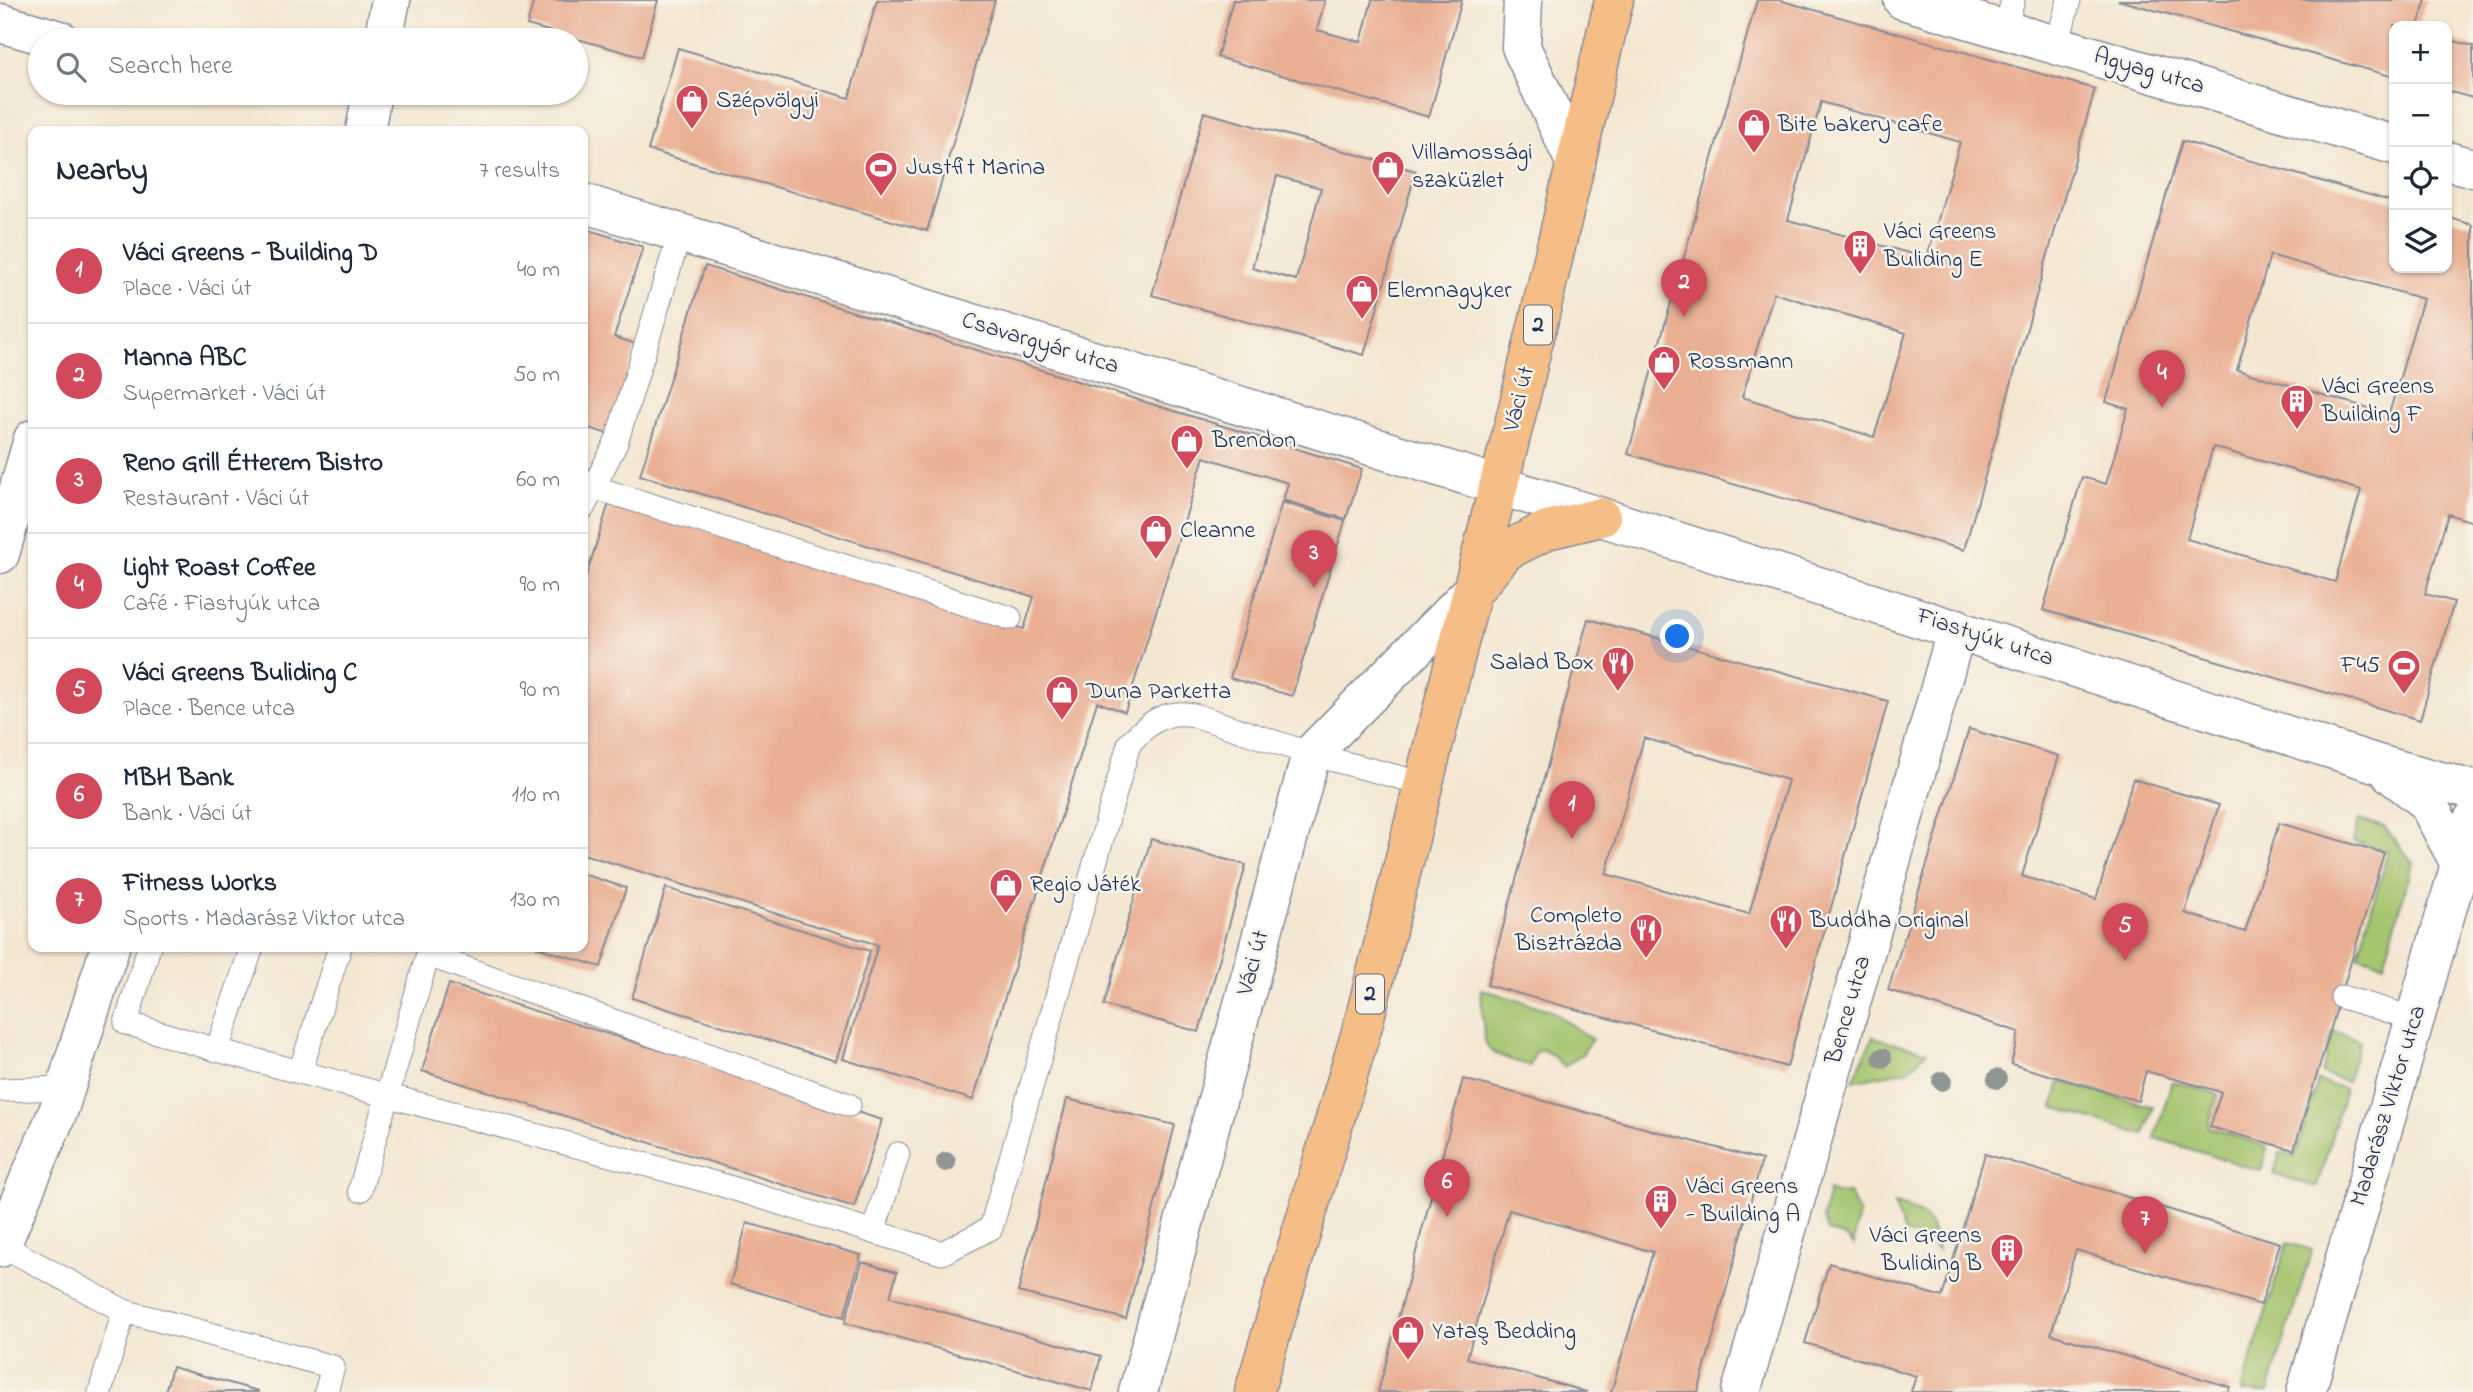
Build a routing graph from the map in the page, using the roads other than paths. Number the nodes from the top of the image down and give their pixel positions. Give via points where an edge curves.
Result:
1 (391, 0) edge
2 (1522, 0) edge
3 (1614, 0) edge
4 (1903, 0) edge
5 (2069, 0) edge
6 (2009, 15) edge
7 (0, 23) edge
8 (385, 28) edge
9 (28, 31) edge
10 (2057, 45) junction
11 (370, 105) edge
12 (366, 126) edge
13 (2389, 144) edge
14 (2452, 162) edge
15 (1576, 164) junction
16 (2473, 168) edge
17 (588, 205) edge
18 (680, 233) junction
19 (28, 456) edge
20 (1498, 484) junction
21 (593, 487) junction
22 (588, 498) edge
23 (1601, 517) junction
24 (0, 554) edge
25 (1471, 592) junction
26 (1010, 618) dead end
27 (1957, 628) junction
28 (1311, 754) junction
29 (2378, 764) junction
30 (1421, 783) junction
31 (2473, 790) edge
32 (2473, 820) edge
33 (2459, 862) junction
34 (108, 952) edge
35 (147, 952) edge
36 (250, 952) edge
37 (338, 952) edge
38 (429, 952) edge
39 (432, 952) edge
40 (2342, 997) dead end
41 (2416, 1019) junction
42 (217, 1050) junction
43 (300, 1072) junction
44 (65, 1088) junction
45 (0, 1090) edge
46 (389, 1096) junction
47 (849, 1105) dead end
48 (898, 1154) dead end
49 (360, 1190) dead end
50 (873, 1232) junction
51 (1, 1247) edge
52 (124, 1311) junction
53 (100, 1392) edge
54 (326, 1392) edge
55 (1138, 1392) edge
56 (1254, 1392) edge
57 (1741, 1392) edge
58 (2306, 1392) edge

1 - 8 street
2 - 15 street via 1521,47
3 - 15 main road, Váci út / 2
4 - 6 street, Agyag utca
5 - 10 lane
6 - 10 street, Agyag utca
7 - 9 street
10 - 13 street, Agyag utca
11 - 12 street
14 - 16 street
15 - 20 main road, Váci út / 2
17 - 18 street, Csavargyár utca
18 - 20 street, Csavargyár utca
18 - 21 lane via 616,443
19 - 24 street
20 - 23 street, Fiastyúk utca
20 - 25 main road, Váci út / 2
21 - 22 lane
21 - 26 lane
23 - 25 main road via 1548,530 1506,551
23 - 27 street, Fiastyúk utca
25 - 28 street, Váci út
25 - 30 main road, Váci út / 2
27 - 29 street, Fiastyúk utca
27 - 57 street, Bence utca
28 - 30 lane
28 - 50 lane via 1194,715 1177,712 1147,723 1129,744 991,1228 942,1253
28 - 55 street, Váci út
29 - 31 street, Fiastyúk utca
29 - 33 street via 2427,802
30 - 56 main road, Váci út / 2 via 1363,1024
32 - 33 street, Madarász Viktor utca
33 - 41 street, Madarász Viktor utca
34 - 44 street
35 - 42 lane via 126,1023
36 - 42 lane
37 - 43 lane
38 - 46 lane
39 - 47 lane
40 - 41 lane
41 - 58 street, Madarász Viktor utca
42 - 43 lane
43 - 46 lane
44 - 45 lane
44 - 51 street
46 - 49 lane
46 - 50 lane via 722,1185
48 - 50 lane
51 - 52 lane
52 - 53 lane
52 - 54 lane via 332,1367

